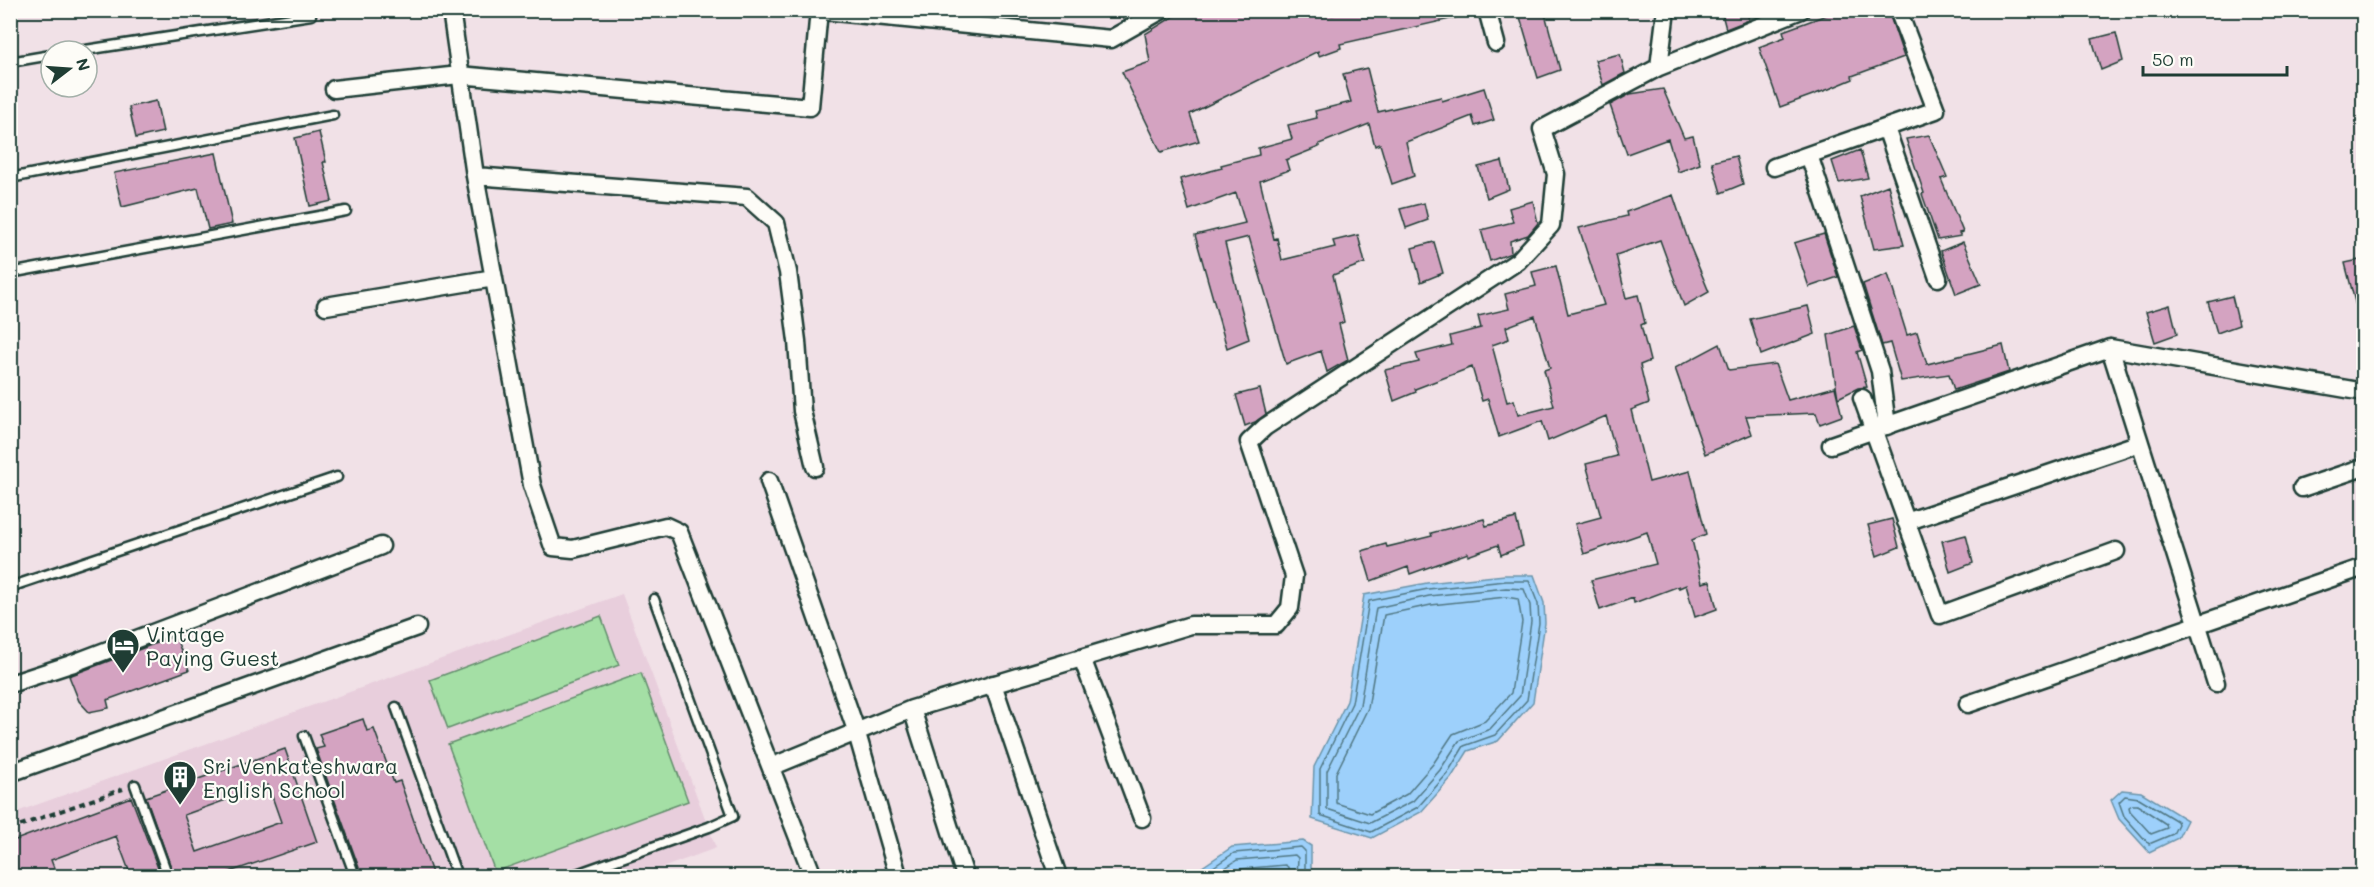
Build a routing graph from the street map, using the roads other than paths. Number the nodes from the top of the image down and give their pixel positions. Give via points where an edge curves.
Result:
1 (451, 10) edge
2 (814, 10) edge
3 (1162, 10) edge
4 (1487, 10) edge
5 (1666, 10) edge
6 (1801, 10) edge
7 (1898, 10) edge
8 (819, 11) edge
9 (311, 15) dead end
10 (1496, 43) dead end
11 (99, 48) edge
12 (39, 57) edge
13 (10, 62) edge
14 (1659, 67) junction
15 (459, 75) junction
16 (334, 89) dead end
17 (333, 115) dead end
18 (1886, 128) junction
19 (1809, 154) junction
20 (1774, 167) dead end
21 (475, 176) junction
22 (10, 178) edge
23 (346, 211) dead end
24 (10, 273) edge
25 (494, 278) junction
26 (1938, 278) dead end
27 (326, 306) dead end
28 (2110, 348) junction
29 (2364, 392) edge
30 (1862, 398) dead end
31 (1880, 428) junction
32 (2140, 443) junction
33 (1831, 445) dead end
34 (815, 467) dead end
35 (2364, 467) edge
36 (337, 477) dead end
37 (769, 481) dead end
38 (2302, 488) dead end
39 (1906, 522) junction
40 (381, 546) dead end
41 (2116, 551) dead end
42 (2364, 567) edge
43 (10, 587) edge
44 (654, 599) dead end
45 (2197, 625) junction
46 (417, 627) dead end
47 (1082, 658) junction
48 (2216, 683) dead end
49 (10, 684) edge
50 (993, 684) junction
51 (1968, 704) dead end
52 (396, 707) dead end
53 (912, 709) junction
54 (856, 730) junction
55 (304, 736) dead end
56 (771, 767) junction
57 (10, 773) edge
58 (135, 785) road end
59 (1142, 818) dead end
60 (897, 872) dead end
61 (168, 876) edge
62 (355, 876) edge
63 (457, 876) edge
64 (571, 876) edge
65 (813, 876) edge
66 (965, 876) edge
67 (1058, 876) edge

1 - 15 street
2 - 8 street
3 - 8 street via 1111,39
4 - 10 street
5 - 14 street
6 - 14 street
7 - 18 street via 1936,110
8 - 15 street via 810,107
9 - 11 lane
12 - 13 lane
14 - 47 street via 1542,129 1556,174 1551,225 1518,261 1265,427 1249,442 1294,576 1290,608 1276,625 1191,626
15 - 16 street
15 - 21 street
17 - 22 lane
18 - 19 street
18 - 26 street
19 - 20 street
19 - 31 street via 1880,371
21 - 25 street
21 - 34 street via 747,197 776,223 788,273 802,411
23 - 24 lane
25 - 27 street
25 - 56 street via 532,485 553,547 573,549 666,526 680,532
28 - 29 street
28 - 31 street
28 - 32 street
30 - 31 street
31 - 33 street
31 - 39 street
32 - 39 street
32 - 45 street
35 - 38 street
36 - 43 lane
37 - 54 street
39 - 41 street via 1940,615
40 - 49 street
42 - 45 street
44 - 64 lane via 733,816
45 - 48 street
45 - 51 street
46 - 57 street
47 - 50 street
47 - 59 street
50 - 53 street
50 - 67 street
52 - 63 lane
53 - 54 street
53 - 66 street
54 - 56 street
54 - 60 street
55 - 62 lane
56 - 65 street
58 - 61 lane

